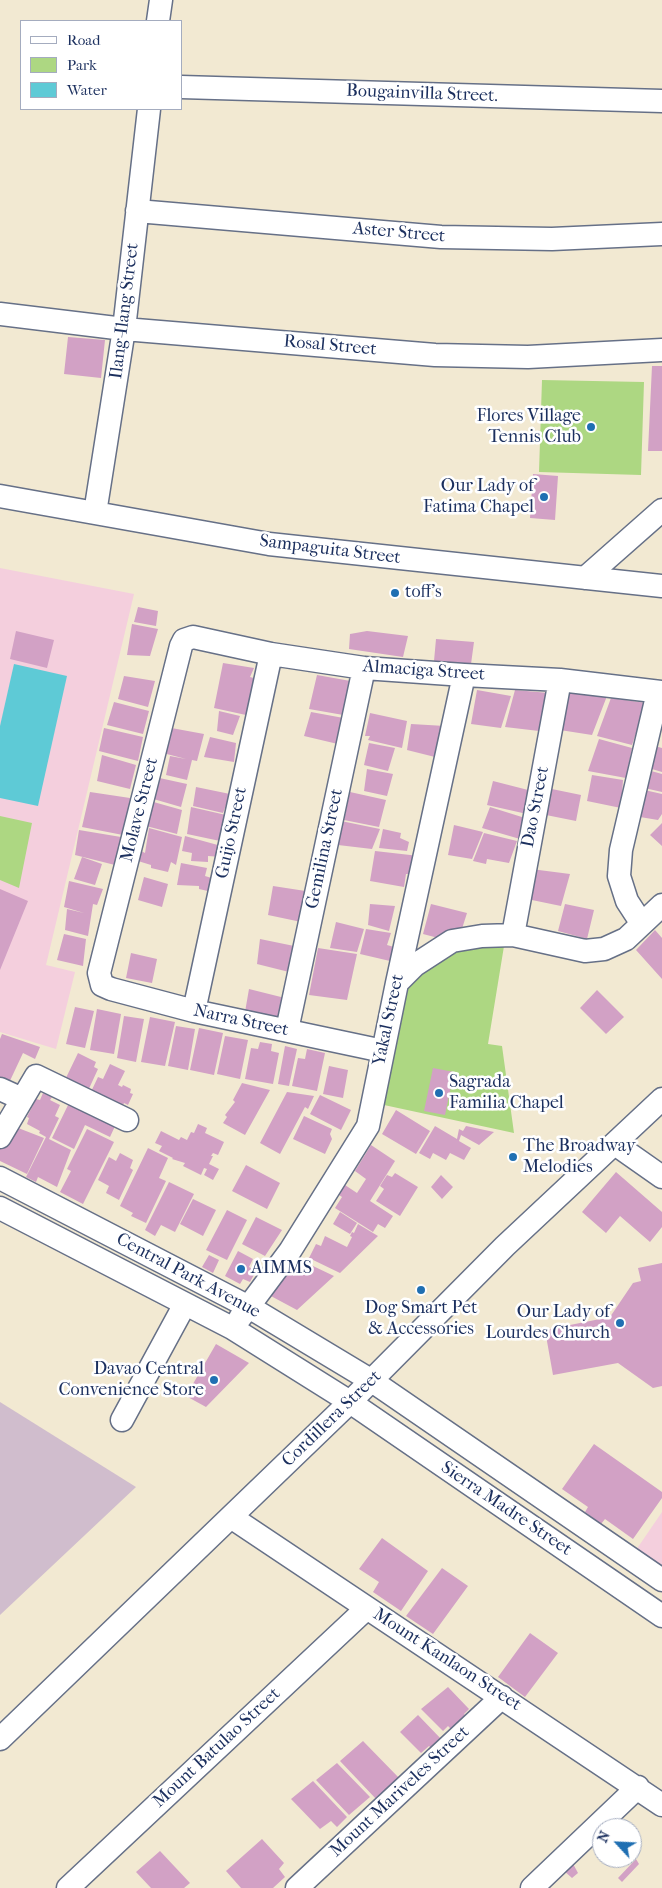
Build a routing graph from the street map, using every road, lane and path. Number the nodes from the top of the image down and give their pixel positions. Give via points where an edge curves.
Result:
1 (160, 0) edge
2 (158, 20) edge
3 (182, 87) edge
4 (662, 101) edge
5 (149, 110) edge
6 (137, 211) junction
7 (662, 234) edge
8 (0, 314) edge
9 (124, 329) junction
10 (662, 350) edge
11 (0, 496) edge
12 (662, 510) edge
13 (95, 513) junction
14 (585, 578) junction
15 (662, 586) edge
16 (188, 638) joint
17 (270, 654) junction
18 (364, 668) junction
19 (464, 675) junction
20 (560, 680) junction
21 (660, 692) edge
22 (662, 905) edge
23 (642, 924) junction
24 (513, 935) junction
25 (397, 983) junction
26 (102, 985) joint
27 (194, 1011) junction
28 (287, 1030) junction
29 (383, 1051) junction
30 (0, 1089) edge
31 (22, 1099) junction
32 (662, 1099) edge
33 (127, 1120) dead end
34 (0, 1137) edge
35 (615, 1144) junction
36 (662, 1177) edge
37 (0, 1178) edge
38 (0, 1208) edge
39 (185, 1304) junction
40 (248, 1307) junction
41 (232, 1328) junction
42 (372, 1381) junction
43 (350, 1402) junction
44 (122, 1420) dead end
45 (231, 1517) junction
46 (662, 1580) edge
47 (367, 1608) junction
48 (662, 1616) edge
49 (502, 1697) junction
50 (0, 1739) edge
51 (638, 1787) junction
52 (662, 1805) edge
53 (68, 1888) edge
54 (297, 1888) edge
55 (532, 1888) edge

1 - 2 street
3 - 4 street, Bougainvilla Street.
5 - 6 street, Ilang-Ilang Street
6 - 7 street, Aster Street via 441,237 552,239
6 - 9 street, Ilang-Ilang Street
8 - 9 street, Rosal Street
9 - 10 street, Rosal Street via 444,355 528,357
9 - 13 street, Ilang-Ilang Street
11 - 13 street, Sampaguita Street
12 - 14 street
13 - 14 street, Sampaguita Street via 269,544
14 - 15 street, Sampaguita Street
16 - 17 street, Almaciga Street
16 - 26 street, Molave Street via 181,646 99,973
17 - 18 street, Almaciga Street
17 - 27 street, Guijo Street
18 - 19 street, Almaciga Street
18 - 28 street, Gemilina Street
19 - 20 street, Almaciga Street
19 - 25 street, Yakal Street
20 - 21 street, Almaciga Street
20 - 24 street, Dao Street
21 - 23 street via 621,850 618,876 627,901
22 - 23 street
23 - 24 street via 626,939 604,949 585,951
24 - 25 street via 452,941 416,965
25 - 29 street, Yakal Street
26 - 27 street, Narra Street
27 - 28 street, Narra Street
28 - 29 street, Narra Street
29 - 40 street, Yakal Street via 368,1126 295,1243
30 - 31 street
31 - 33 street via 36,1076
31 - 34 street
32 - 35 street, Cordillera Street
35 - 36 street
35 - 42 street, Cordillera Street via 505,1246
37 - 40 street, Central Park Avenue
38 - 39 street, Central Park Avenue
39 - 41 street, Central Park Avenue
39 - 44 street
40 - 41 street, Yakal Street
40 - 42 street, Central Park Avenue
41 - 43 street, Central Park Avenue
42 - 43 street, Cordillera Street
42 - 46 street, Sierra Madre Street
43 - 45 street, Cordillera Street
43 - 48 street, Sierra Madre Street
45 - 47 street, Mount Kanlaon Street
45 - 50 street, Cordillera Street
47 - 49 street, Mount Kanlaon Street
47 - 53 street, Mount Batulao Street
49 - 51 street, Mount Kanlaon Street
49 - 54 street, Mount Mariveles Street
51 - 52 street, Mount Kanlaon Street
51 - 55 street

